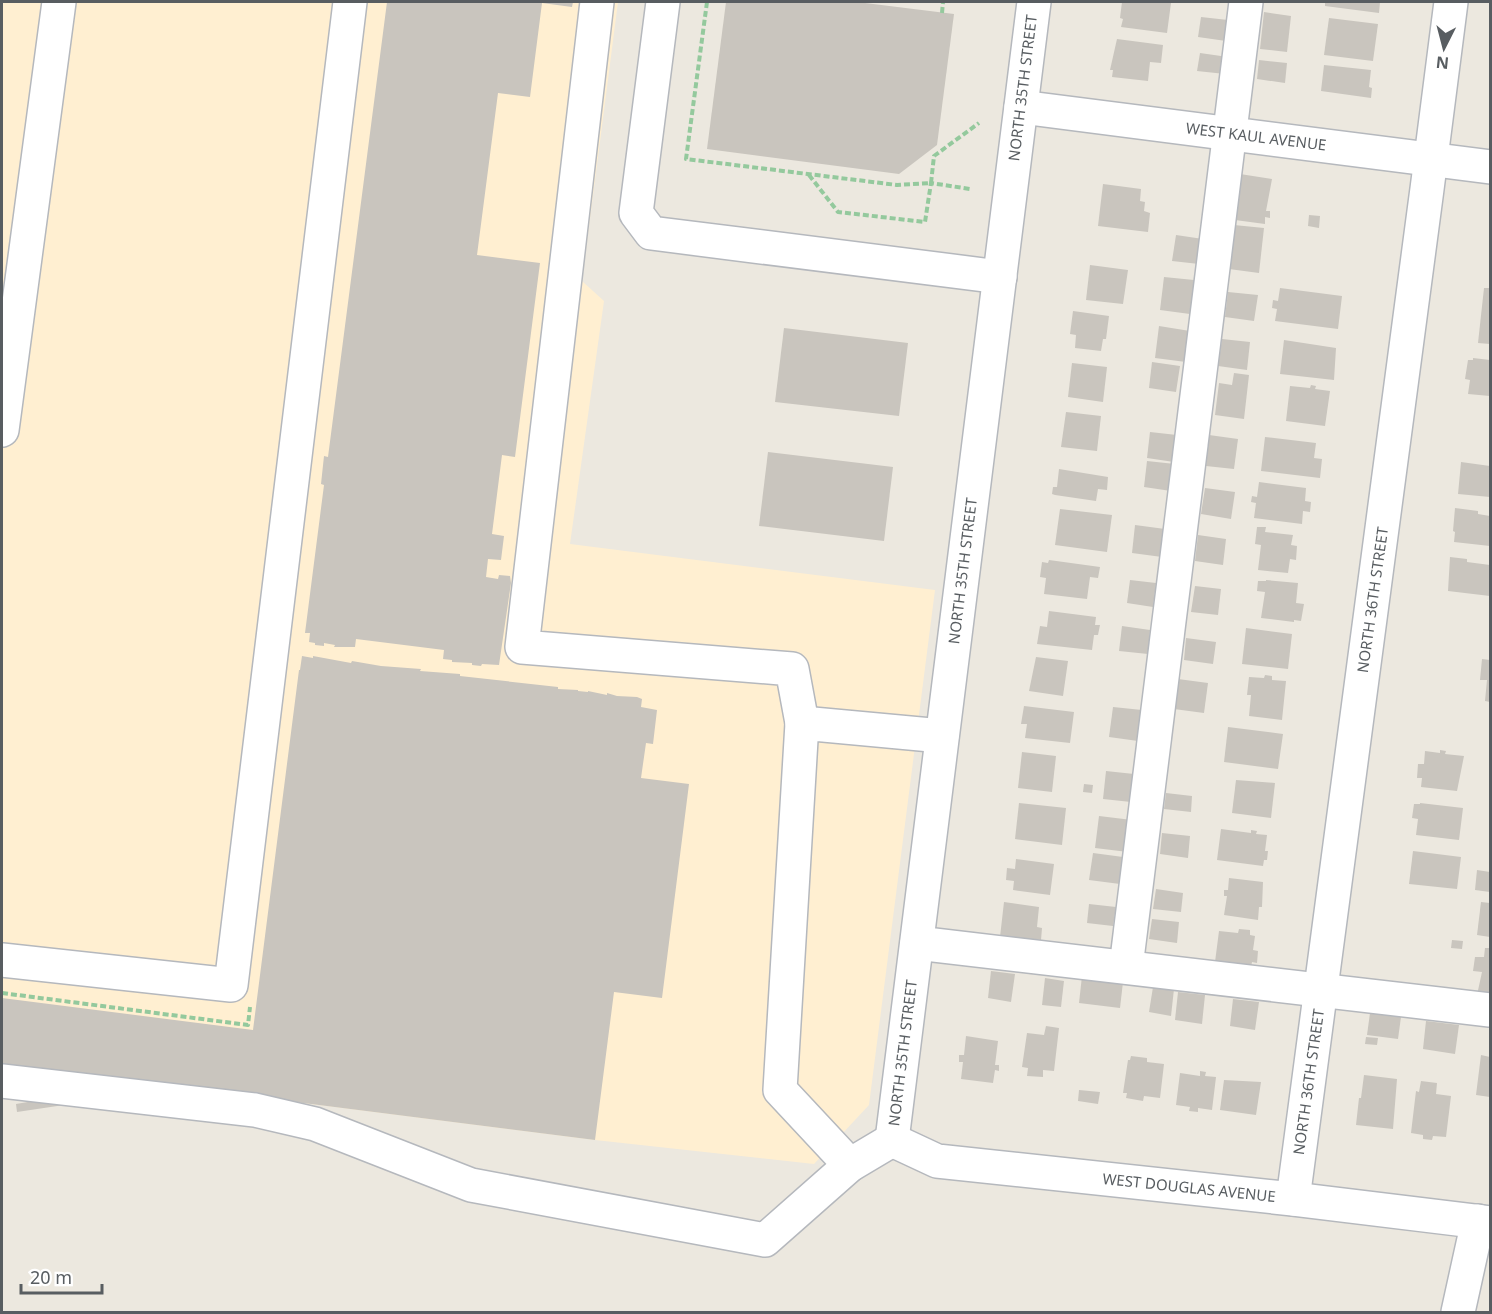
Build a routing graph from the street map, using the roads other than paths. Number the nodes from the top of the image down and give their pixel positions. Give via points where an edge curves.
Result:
1 (59, 2) edge
2 (350, 2) edge
3 (597, 2) edge
4 (663, 2) edge
5 (1034, 2) edge
6 (1246, 2) edge
7 (1450, 2) edge
8 (1021, 106) junction
9 (1229, 134) junction
10 (1431, 160) junction
11 (1491, 167) edge
12 (1000, 277) junction
13 (11, 296) edge
14 (3, 409) edge
15 (802, 723) junction
16 (942, 736) junction
17 (917, 943) junction
18 (2, 960) edge
19 (1126, 967) junction
20 (1321, 990) junction
21 (1491, 1010) edge
22 (2, 1081) edge
23 (892, 1140) junction
24 (850, 1165) junction
25 (1293, 1199) junction
26 (1484, 1222) edge
27 (1458, 1312) edge

1 - 13 street
2 - 18 street via 231,985
3 - 15 street via 522,647 792,669
4 - 12 street via 636,213 651,233
5 - 8 street, NORTH 35TH STREET
6 - 9 street
7 - 10 street, NORTH 36TH STREET
8 - 9 street, WEST KAUL AVENUE
8 - 12 street, NORTH 35TH STREET
9 - 10 street, WEST KAUL AVENUE
9 - 19 street
10 - 11 street, WEST KAUL AVENUE
10 - 20 street, NORTH 36TH STREET
12 - 16 street, NORTH 35TH STREET
13 - 14 street
15 - 16 street
15 - 24 street via 780,1090
16 - 17 street, NORTH 35TH STREET
17 - 19 street
17 - 23 street, NORTH 35TH STREET
19 - 20 street
20 - 21 street
20 - 25 street, NORTH 36TH STREET
22 - 24 street via 255,1110 315,1124 471,1185 765,1240
23 - 24 street
23 - 25 street, WEST DOUGLAS AVENUE via 937,1161
25 - 26 street, WEST DOUGLAS AVENUE
26 - 27 street

